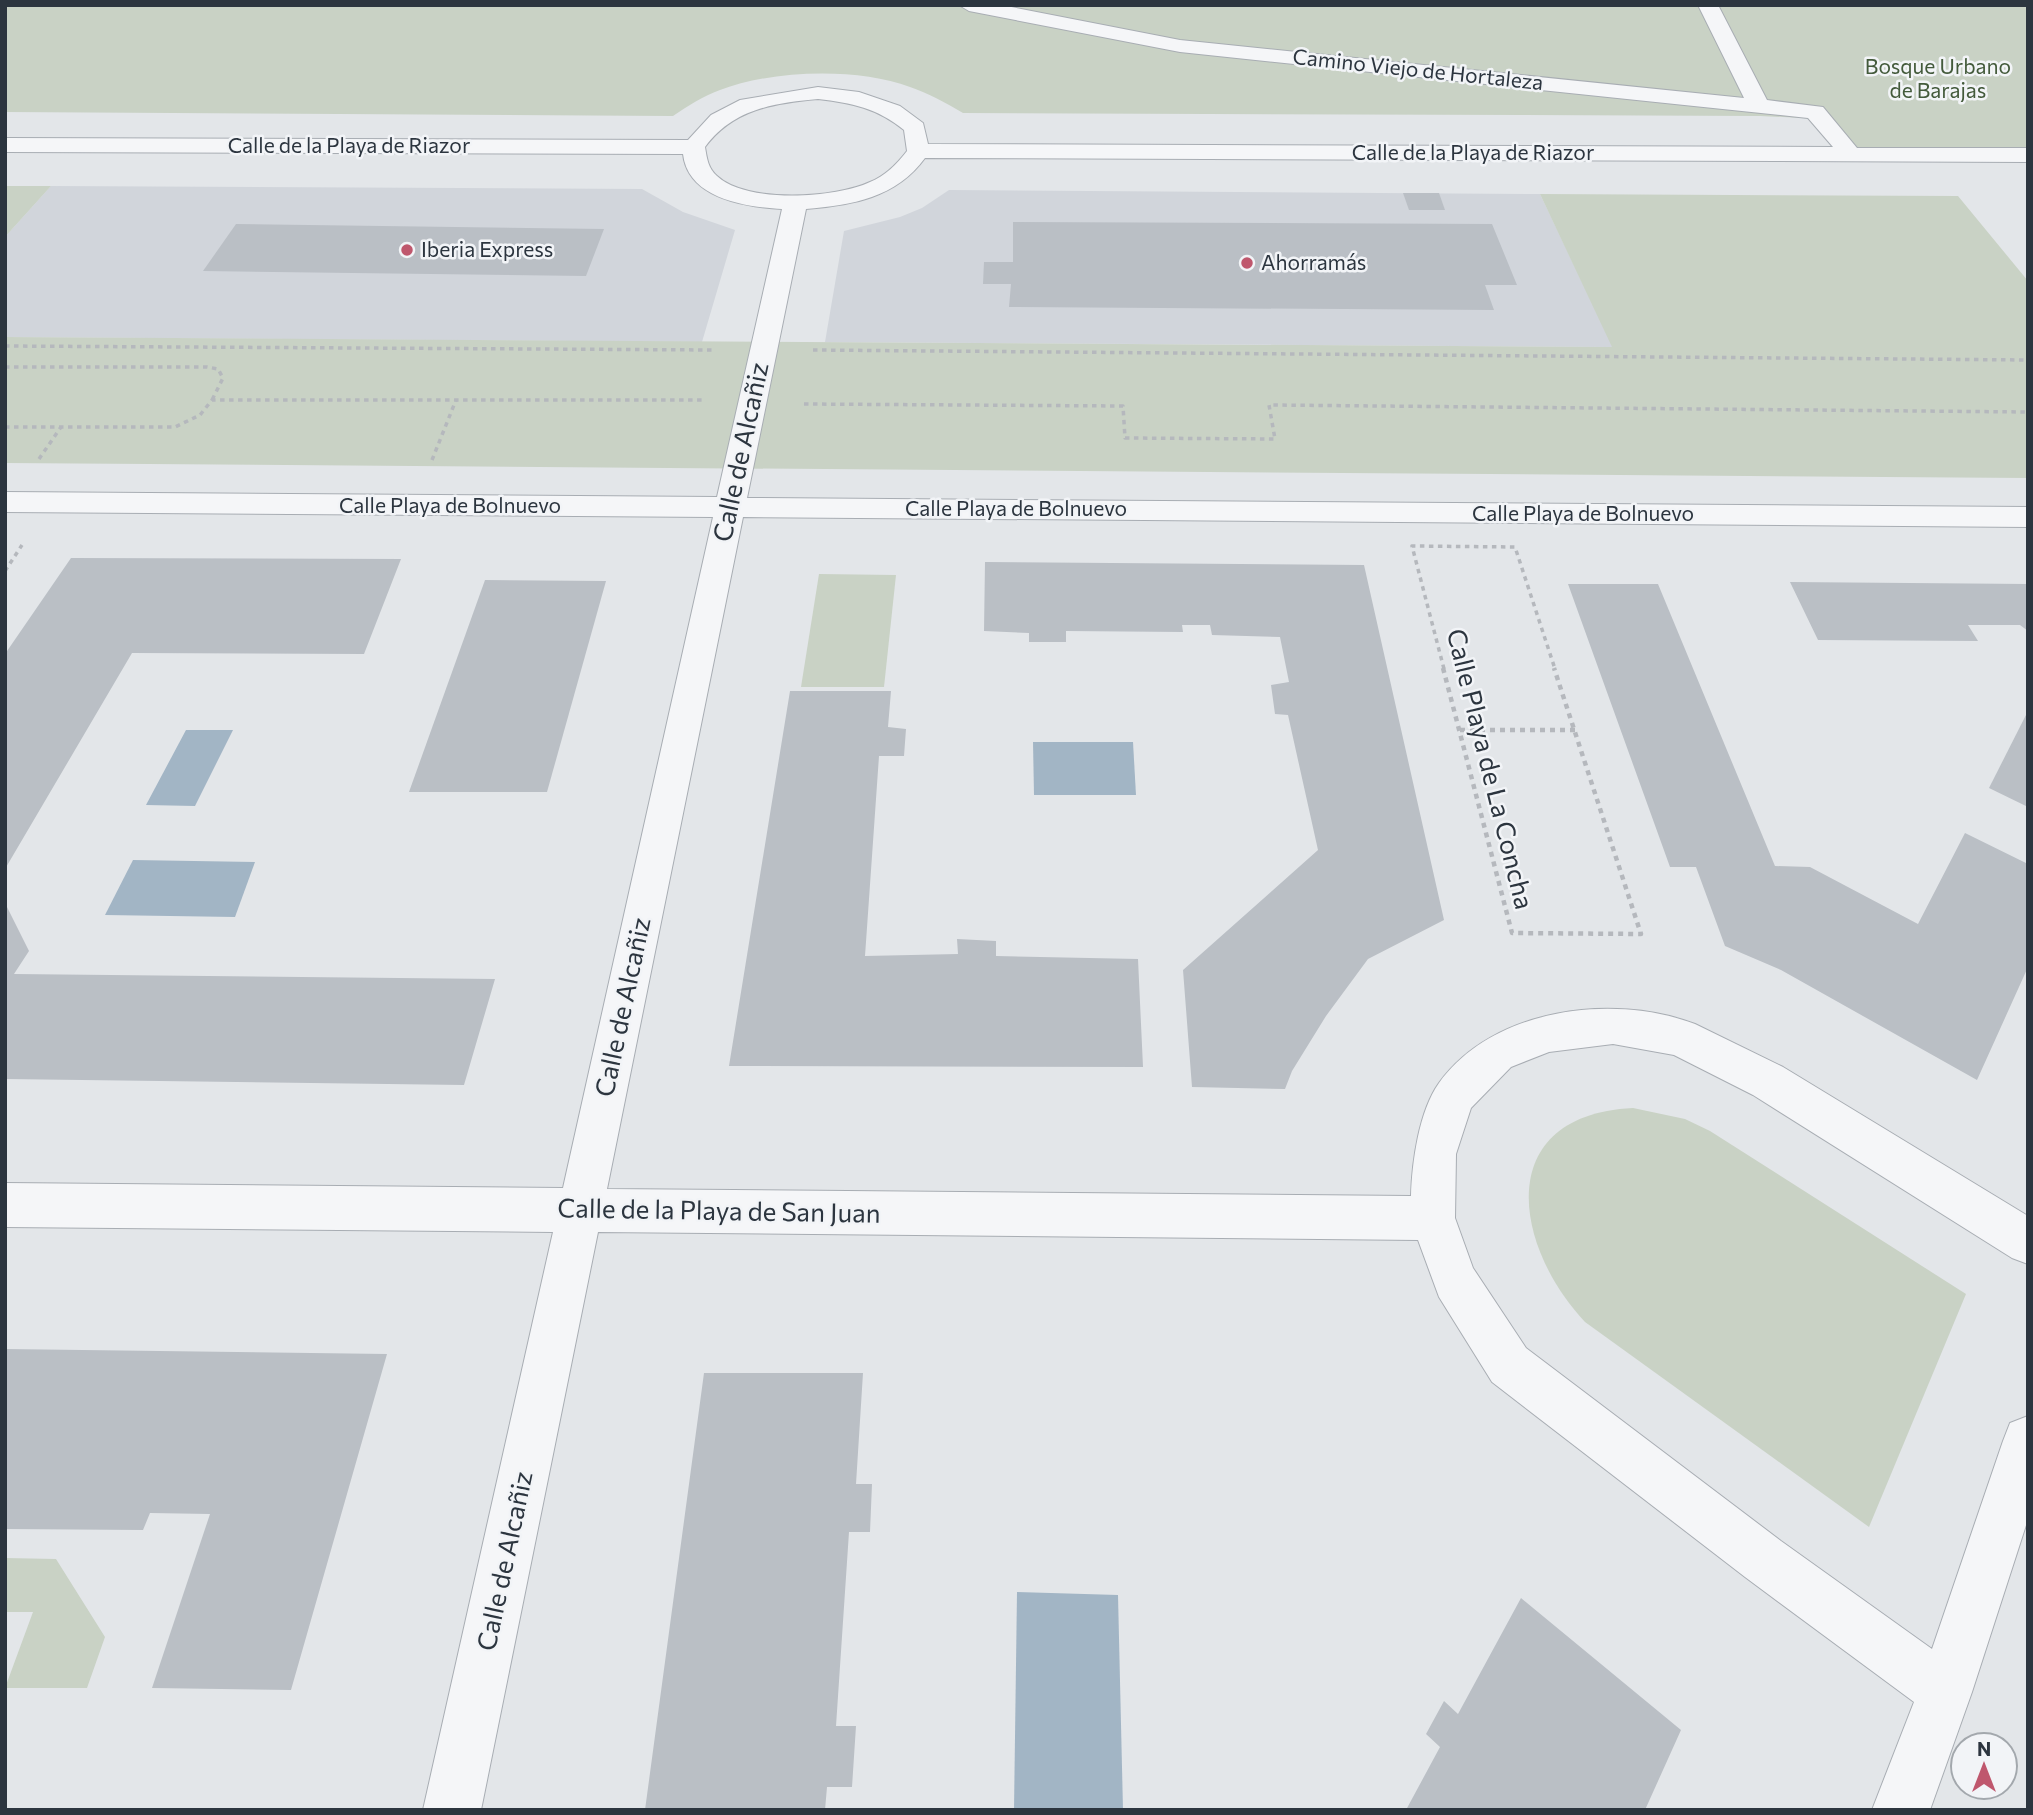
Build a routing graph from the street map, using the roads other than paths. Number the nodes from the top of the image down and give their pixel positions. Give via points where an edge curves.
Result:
1 (969, 5) edge
2 (1708, 5) edge
3 (1757, 105) junction
4 (5, 145) edge
5 (694, 147) junction
6 (918, 150) junction
7 (1851, 155) junction
8 (2028, 155) edge
9 (795, 204) junction
10 (5, 502) edge
11 (729, 507) junction
12 (2028, 517) edge
13 (5, 1205) edge
14 (580, 1210) junction
15 (1433, 1218) junction
16 (2028, 1242) edge
17 (2028, 1441) edge
18 (1945, 1692) junction
19 (452, 1810) edge
20 (1901, 1810) edge

1 - 3 street, Camino Viejo de Hortaleza via 1180,46
2 - 3 street
3 - 7 street, Camino Viejo de Hortaleza via 1815,112
4 - 5 street, Calle de la Playa de Riazor
5 - 6 street via 706,127 735,109 775,97 818,93 860,97 895,110 915,128
5 - 9 street via 698,169 718,187 751,199
6 - 7 street, Calle de la Playa de Riazor
6 - 9 street via 904,171 876,188 837,200
7 - 8 street, Calle de la Playa de Riazor
9 - 11 street, Calle de Alcañiz
10 - 11 street, Calle Playa de Bolnuevo
11 - 12 street, Calle Playa de Bolnuevo
11 - 14 street, Calle de Alcañiz
13 - 14 street, Calle de la Playa de San Juan
14 - 15 street, Calle de la Playa de San Juan
14 - 19 street, Calle de Alcañiz
15 - 16 street via 1434,1154 1454,1097 1496,1054 1548,1034 1613,1026 1681,1037 1768,1081
15 - 18 street via 1455,1281 1509,1365
17 - 18 street
18 - 20 street

